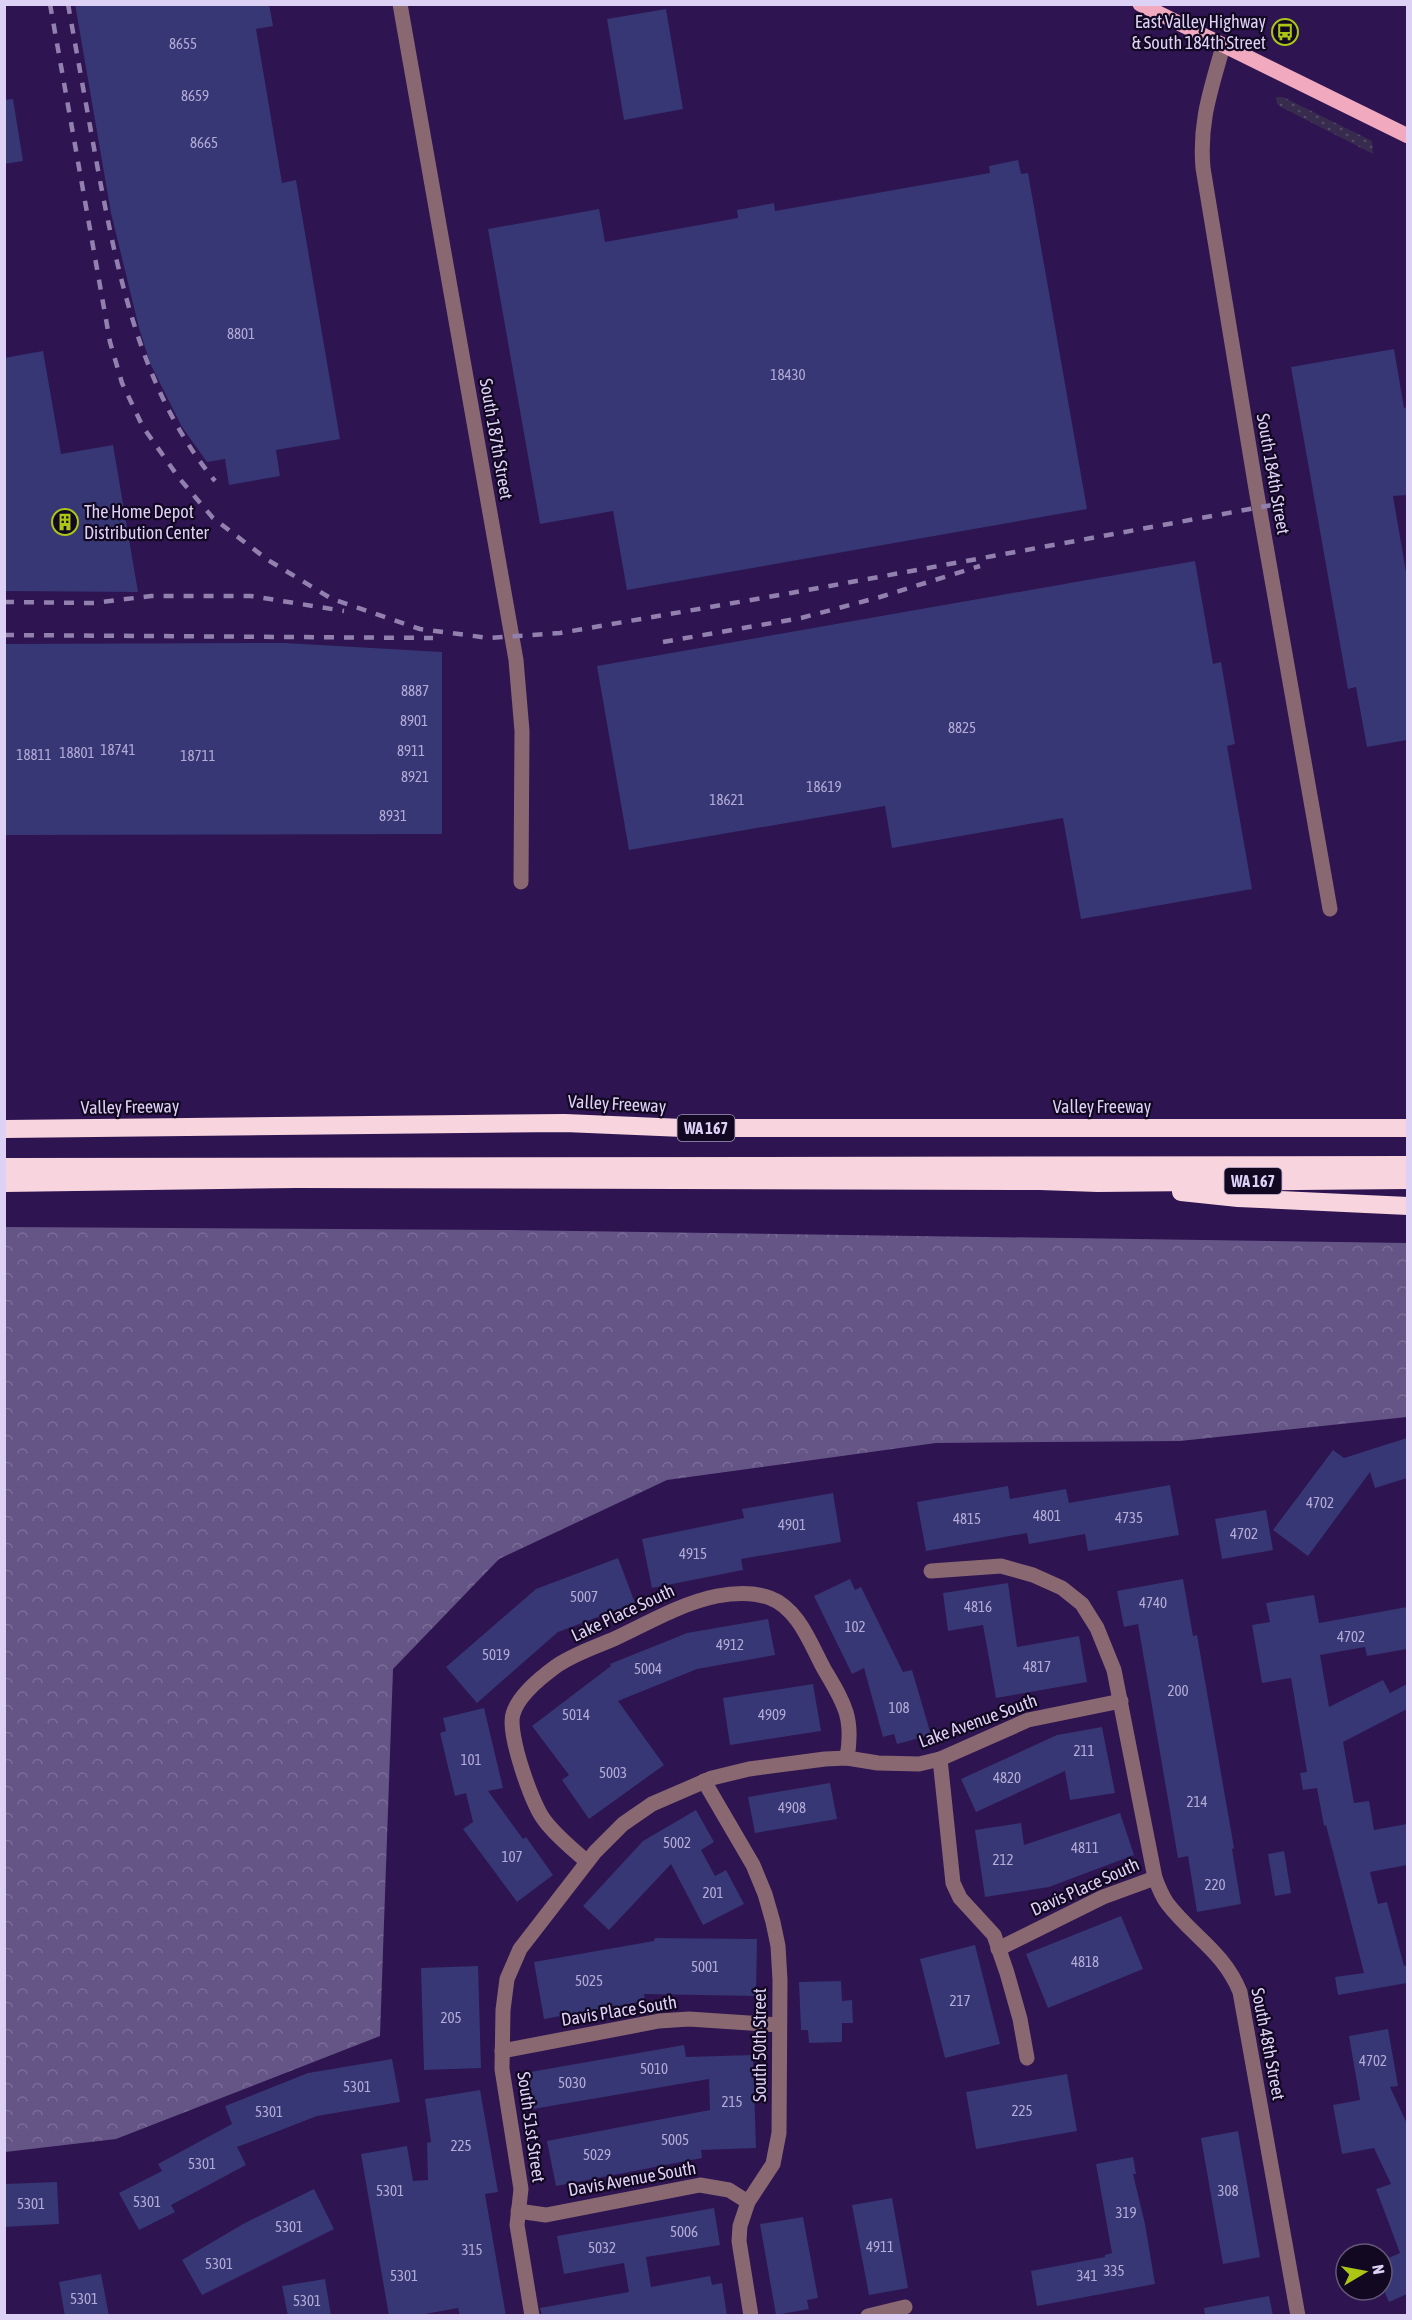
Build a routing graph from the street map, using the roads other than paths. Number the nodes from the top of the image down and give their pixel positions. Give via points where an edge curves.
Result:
1 (400, 4) edge
2 (1140, 4) edge
3 (1223, 45) junction
4 (1407, 136) edge
5 (521, 882) dead end
6 (1330, 909) dead end
7 (1407, 1128) edge
8 (4, 1129) edge
9 (1407, 1165) edge
10 (4, 1167) edge
11 (1407, 1180) edge
12 (4, 1183) edge
13 (1098, 1183) junction
14 (1407, 1206) edge
15 (931, 1571) dead end
16 (1121, 1701) junction
17 (847, 1758) junction
18 (940, 1759) junction
19 (704, 1781) junction
20 (588, 1862) junction
21 (1155, 1878) junction
22 (998, 1948) junction
23 (507, 1979) joint
24 (779, 2025) junction
25 (502, 2051) junction
26 (1027, 2058) dead end
27 (748, 2202) junction
28 (518, 2211) junction
29 (905, 2307) dead end
30 (532, 2316) edge
31 (751, 2316) edge
32 (868, 2316) edge
33 (1298, 2316) edge

1 - 5 street, South 187th Street via 516,660 522,731
2 - 3 main road
3 - 4 main road
3 - 6 street, South 184th Street via 1203,121 1203,168
7 - 8 highway, Valley Freeway / WA 167 via 683,1128 553,1123
9 - 10 highway
11 - 13 highway, WA 167
12 - 13 highway, WA 167 via 296,1179
13 - 14 highway via 1238,1198
15 - 16 street via 1001,1566 1062,1588 1082,1604 1097,1628 1114,1670
16 - 18 street, Lake Avenue South via 1028,1720
16 - 21 street, South 48th Street
17 - 18 street, Lake Avenue South via 897,1764
17 - 19 street, Lake Avenue South via 749,1769
17 - 20 street, Lake Place South via 851,1735 843,1700 792,1614 771,1598 739,1593 692,1603 556,1666 522,1698 513,1714 514,1739 532,1799 556,1835
18 - 22 street via 953,1883 960,1898 994,1935
19 - 20 street, Lake Avenue South via 652,1804 623,1824
19 - 24 street, South 50th Street via 753,1865 768,1903 778,1947
20 - 23 street, Lake Avenue South via 520,1949
21 - 22 street, Davis Place South via 1110,1894
21 - 33 street, South 48th Street via 1166,1901 1224,1961 1240,1992
22 - 26 street via 1020,2019
23 - 25 street, South 51st Street
24 - 25 street, Davis Place South via 659,2021
24 - 27 street, South 50th Street via 779,2133 773,2164
25 - 28 street, South 51st Street via 521,2189
27 - 28 street, Davis Avenue South via 729,2190 700,2185 546,2215
27 - 31 street, South 50th Street via 739,2241
28 - 30 street, South 51st Street
29 - 32 street

